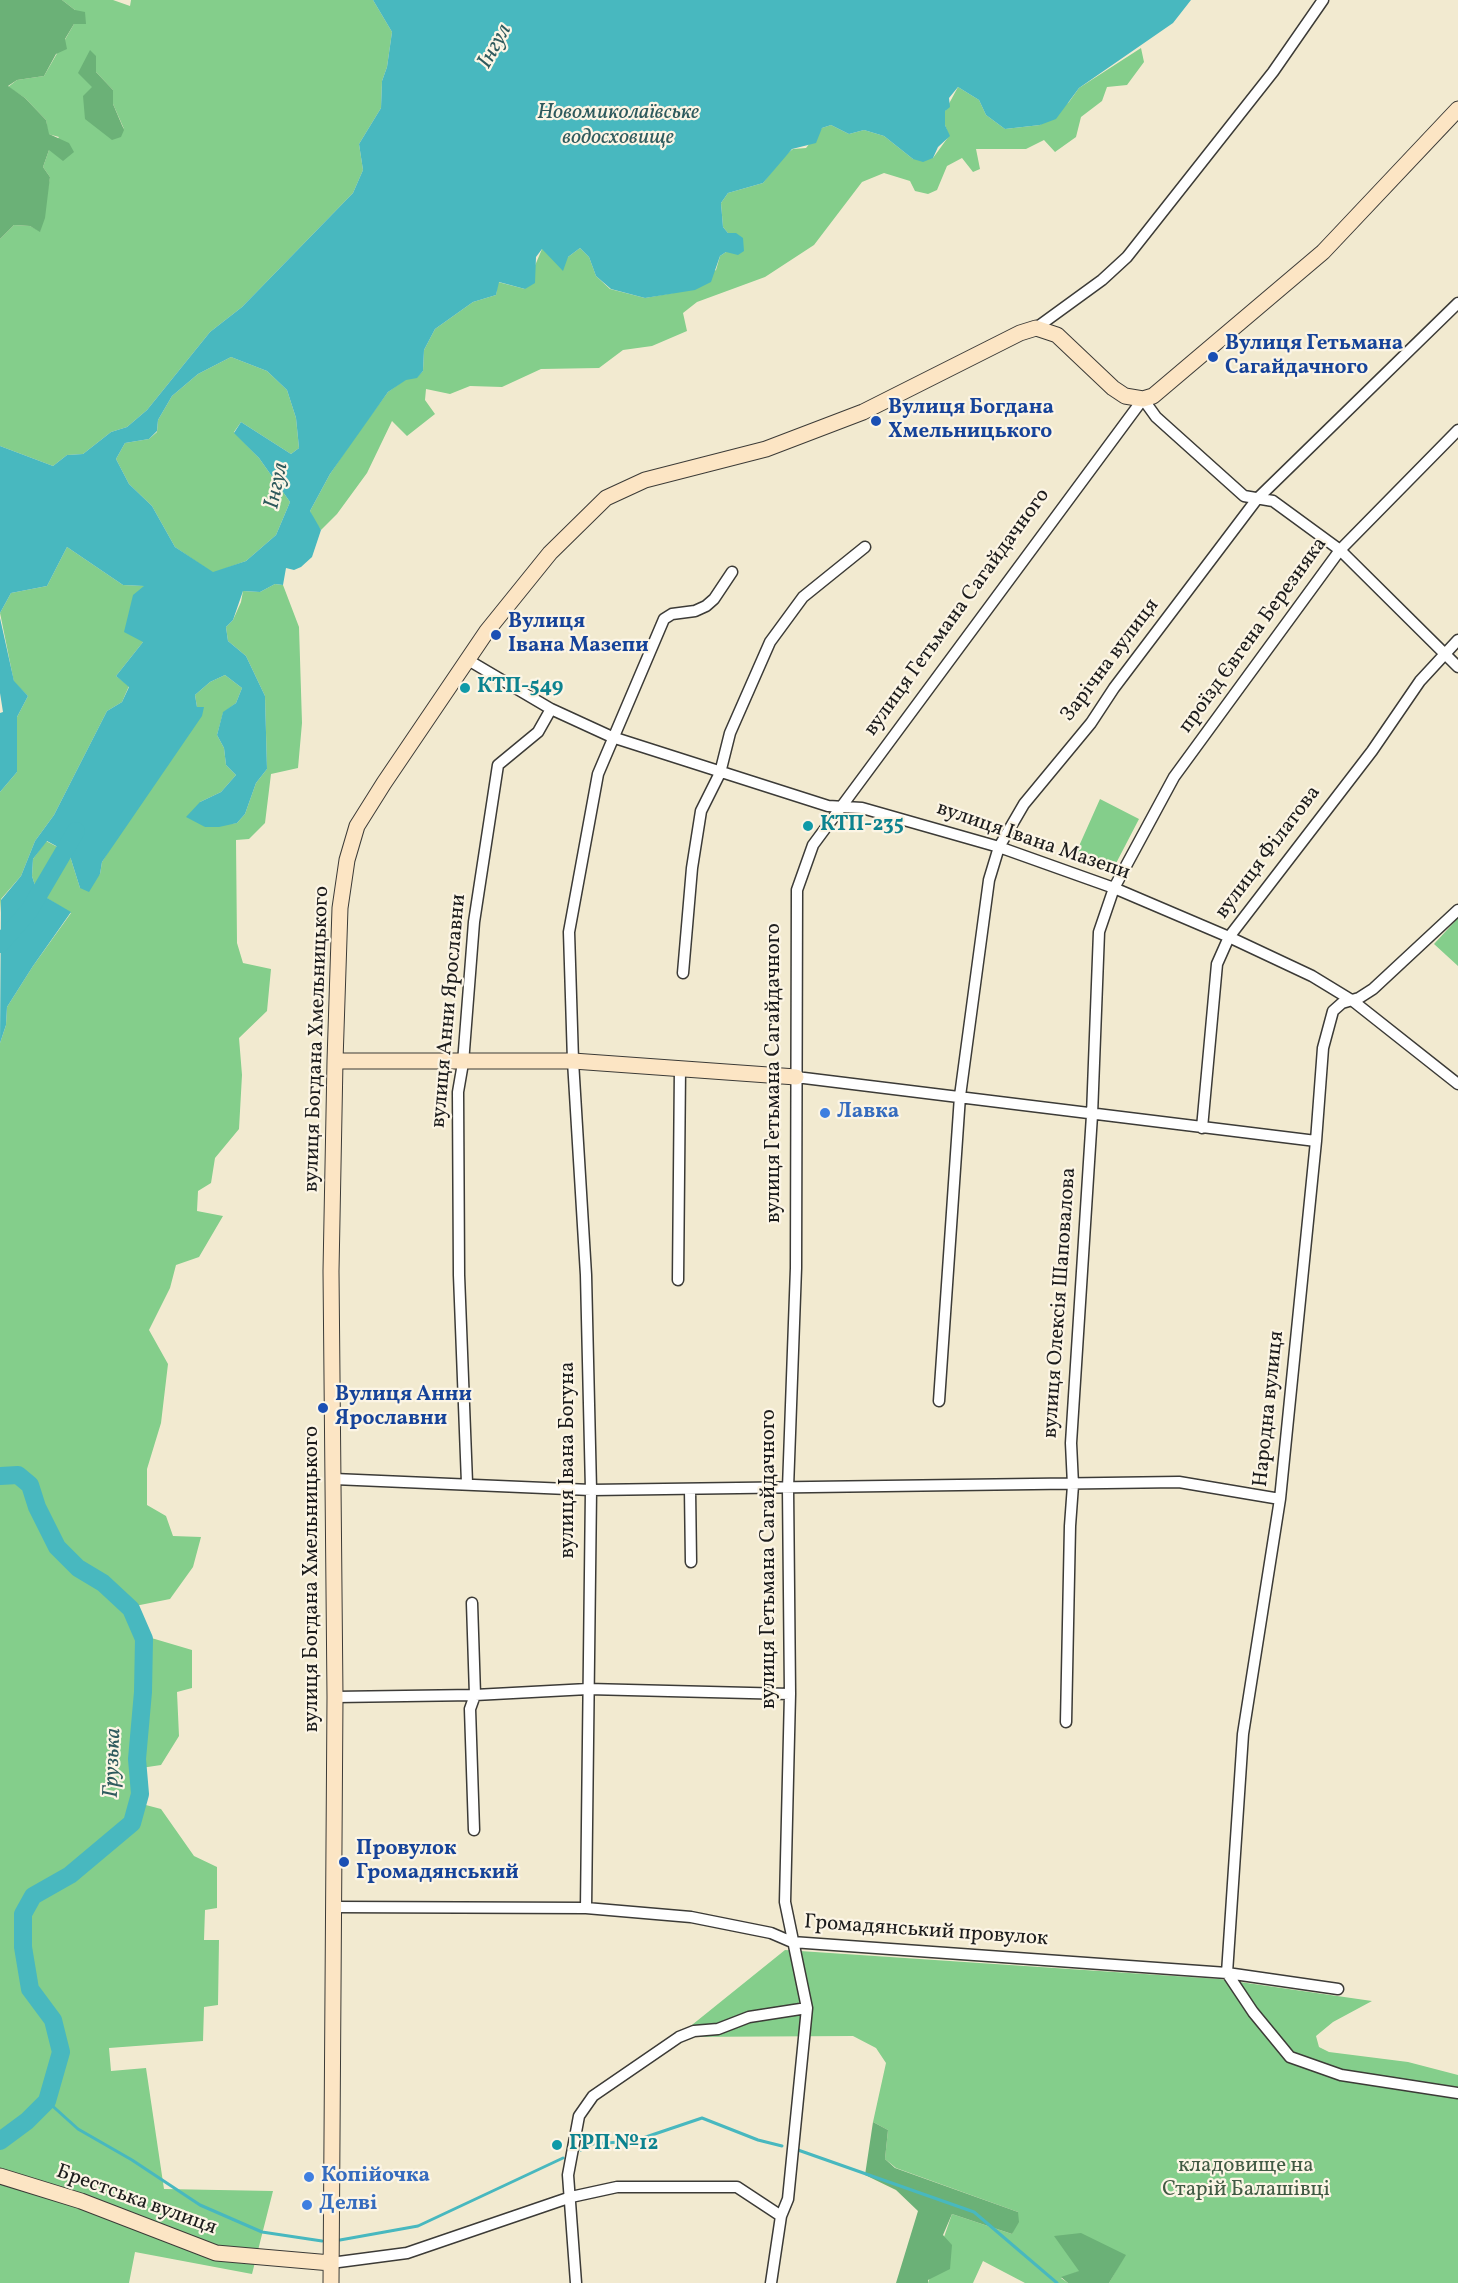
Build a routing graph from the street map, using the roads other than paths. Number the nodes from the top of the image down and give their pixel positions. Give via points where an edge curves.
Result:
1 (1323, 0) edge
2 (1458, 109) edge
3 (1458, 303) edge
4 (1036, 328) junction
5 (1143, 399) junction
6 (1458, 430) edge
7 (1257, 499) junction
8 (865, 547) dead end
9 (1340, 550) junction
10 (732, 572) dead end
11 (1458, 640) edge
12 (1444, 653) junction
13 (468, 660) junction
14 (1458, 667) edge
15 (551, 710) junction
16 (612, 737) junction
17 (720, 773) junction
18 (843, 806) junction
19 (999, 847) junction
20 (1114, 888) junction
21 (1458, 910) edge
22 (1229, 937) junction
23 (683, 973) dead end
24 (1353, 1001) junction
25 (335, 1061) junction
26 (573, 1061) junction
27 (463, 1063) junction
28 (680, 1068) junction
29 (796, 1077) junction
30 (1458, 1084) edge
31 (960, 1096) junction
32 (1092, 1115) junction
33 (1202, 1128) junction
34 (1316, 1141) junction
35 (678, 1280) dead end
36 (939, 1401) dead end
37 (334, 1479) junction
38 (467, 1483) junction
39 (1073, 1485) junction
40 (788, 1488) junction
41 (690, 1489) junction
42 (591, 1490) junction
43 (1280, 1500) junction
44 (691, 1562) dead end
45 (472, 1604) dead end
46 (588, 1689) junction
47 (790, 1694) junction
48 (476, 1695) junction
49 (335, 1697) junction
50 (1066, 1722) dead end
51 (474, 1830) dead end
52 (334, 1907) junction
53 (586, 1908) junction
54 (792, 1942) junction
55 (1227, 1973) junction
56 (1338, 1989) dead end
57 (807, 2008) junction
58 (1458, 2092) edge
59 (5, 2177) edge
60 (571, 2197) junction
61 (780, 2216) junction
62 (331, 2263) junction
63 (331, 2283) edge
64 (576, 2283) edge
65 (771, 2283) edge

1 - 4 street, вулиця Богдана Хмельницького via 1273,72 1127,257
2 - 5 street, вулиця Гетьмана Сагайдачного via 1323,252 1167,387
3 - 7 street, Зарічна вулиця
4 - 5 street via 1057,335 1125,396
4 - 13 street, вулиця Богдана Хмельницького via 863,412 766,449 645,480 606,498 550,553
5 - 7 street via 1156,417 1244,496
5 - 18 street, вулиця Гетьмана Сагайдачного
6 - 9 street, проїзд Євгена Березняка
7 - 9 street via 1273,501
7 - 19 street, Зарічна вулиця via 1091,723 1024,804
8 - 17 street via 802,597 770,642 730,733
9 - 12 street
9 - 20 street, проїзд Євгена Березняка via 1174,777
10 - 16 street, вулиця Івана Богуна via 706,606 664,619
11 - 12 street, вулиця Філатова
12 - 14 street
12 - 22 street, вулиця Філатова
13 - 15 street, вулиця Івана Мазепи
13 - 25 street, вулиця Богдана Хмельницького via 357,826 340,908
15 - 16 street, вулиця Івана Мазепи
15 - 27 street, вулиця Анни Ярославни via 538,732 498,765 474,922
16 - 17 street, вулиця Івана Мазепи
16 - 26 street, вулиця Івана Богуна via 598,774 569,932
17 - 18 street, вулиця Івана Мазепи via 828,806
17 - 23 street via 701,811 689,890
18 - 19 street, вулиця Івана Мазепи
18 - 29 street, вулиця Гетьмана Сагайдачного via 813,845 797,890
19 - 20 street, вулиця Івана Мазепи
19 - 31 street via 989,880
20 - 22 street, вулиця Івана Мазепи
20 - 32 street, вулиця Олексія Шаповалова via 1099,932
21 - 24 street, Народна вулиця via 1373,989
22 - 24 street, вулиця Івана Мазепи via 1312,976
22 - 33 street, вулиця Філатова via 1217,964
24 - 30 street, вулиця Івана Мазепи
24 - 34 street, Народна вулиця via 1342,1003 1333,1011 1323,1048
25 - 27 street
25 - 37 street, вулиця Богдана Хмельницького via 331,1271
26 - 27 street
26 - 28 street
26 - 42 street, вулиця Івана Богуна via 586,1275
27 - 38 street, вулиця Анни Ярославни via 458,1092 459,1240
28 - 29 street
28 - 35 street
29 - 31 street
29 - 40 street, вулиця Гетьмана Сагайдачного via 796,1268
31 - 32 street
31 - 36 street
32 - 33 street
32 - 39 street, вулиця Олексія Шаповалова via 1071,1443
33 - 34 street
34 - 43 street, Народна вулиця
37 - 38 street
37 - 49 street, вулиця Богдана Хмельницького
38 - 42 street
39 - 40 street
39 - 43 street via 1179,1482
39 - 50 street, вулиця Олексія Шаповалова
40 - 41 street
40 - 47 street, вулиця Гетьмана Сагайдачного
41 - 42 street
41 - 44 street
42 - 46 street, вулиця Івана Богуна
43 - 55 street, Народна вулиця via 1243,1734
45 - 48 street
46 - 47 street
46 - 48 street
46 - 53 street, вулиця Івана Богуна
47 - 54 street, вулиця Гетьмана Сагайдачного via 785,1902
48 - 49 street
48 - 51 street via 470,1709
49 - 52 street, вулиця Богдана Хмельницького
52 - 53 street, Громадянський провулок
52 - 62 street, вулиця Богдана Хмельницького
53 - 54 street, Громадянський провулок via 691,1917 771,1933
54 - 55 street, Громадянський провулок
54 - 57 street, вулиця Гетьмана Сагайдачного
55 - 56 street, Громадянський провулок
55 - 58 street via 1290,2057 1341,2075
57 - 60 street via 749,2017 718,2030 694,2031 593,2096 579,2116 568,2175
57 - 61 street, вулиця Гетьмана Сагайдачного via 788,2199
59 - 62 street, Брестська вулиця via 81,2201 216,2253
60 - 61 street via 617,2187 737,2187
60 - 62 street via 407,2253
60 - 64 street
61 - 65 street, вулиця Гетьмана Сагайдачного
62 - 63 street, вулиця Богдана Хмельницького

